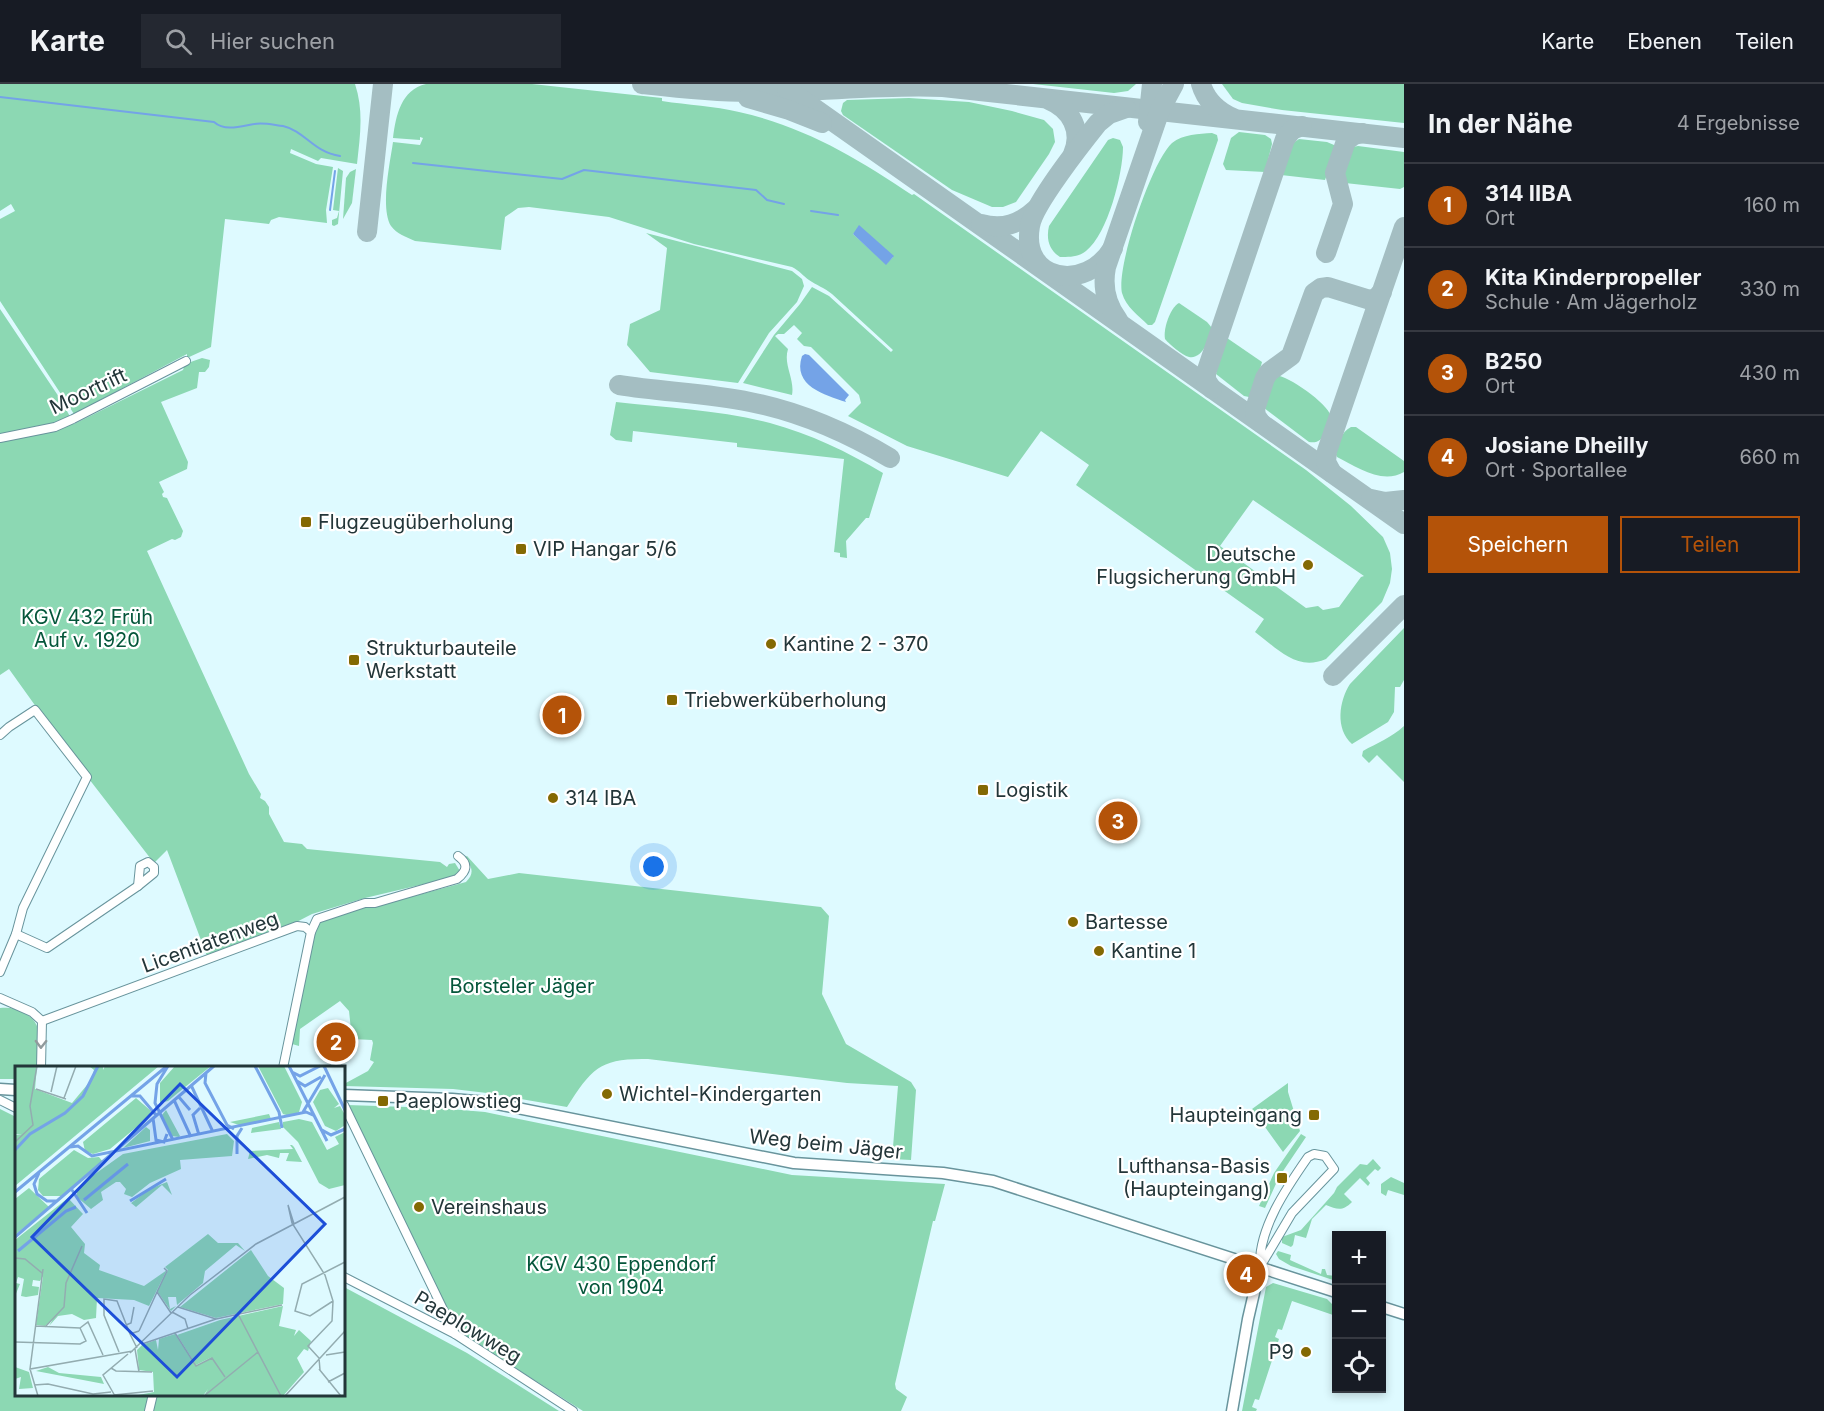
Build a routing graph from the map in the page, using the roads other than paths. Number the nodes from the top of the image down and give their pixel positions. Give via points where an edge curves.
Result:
1 (186, 360) dead end
2 (0, 438) edge
3 (0, 735) edge
4 (458, 856) dead end
5 (138, 886) dead end
6 (311, 932) junction
7 (16, 934) junction
8 (0, 972) edge
9 (0, 998) edge
10 (42, 1021) junction
11 (41, 1066) edge
12 (283, 1066) edge
13 (345, 1095) edge
14 (0, 1100) edge
15 (345, 1107) edge
16 (15, 1108) edge
17 (1260, 1267) junction
18 (345, 1278) edge
19 (1332, 1291) edge
20 (1386, 1307) edge
21 (1404, 1314) edge
22 (455, 1334) junction
23 (153, 1396) edge
24 (149, 1411) edge
25 (573, 1411) edge
26 (1232, 1411) edge

1 - 2 street, Moortrift via 55,427
3 - 7 street via 34,711 87,777 23,908
4 - 6 street via 466,868 457,879 317,919
5 - 7 street via 47,948
6 - 10 street, Licentiatenweg via 297,926
6 - 12 street
7 - 8 street
9 - 10 street via 32,1012
10 -> 11 street
13 - 17 street, Weg beim Jäger via 487,1102 794,1163 993,1180
14 - 16 street
15 - 22 street
17 - 17 street via 1292,1213 1334,1168 1325,1156 1308,1158 1289,1185 1263,1241
17 - 19 street, Weg beim Jäger
17 - 26 street
18 - 22 street, Paeplowweg
20 - 21 street
22 - 25 street, Paeplowweg
23 - 24 street

